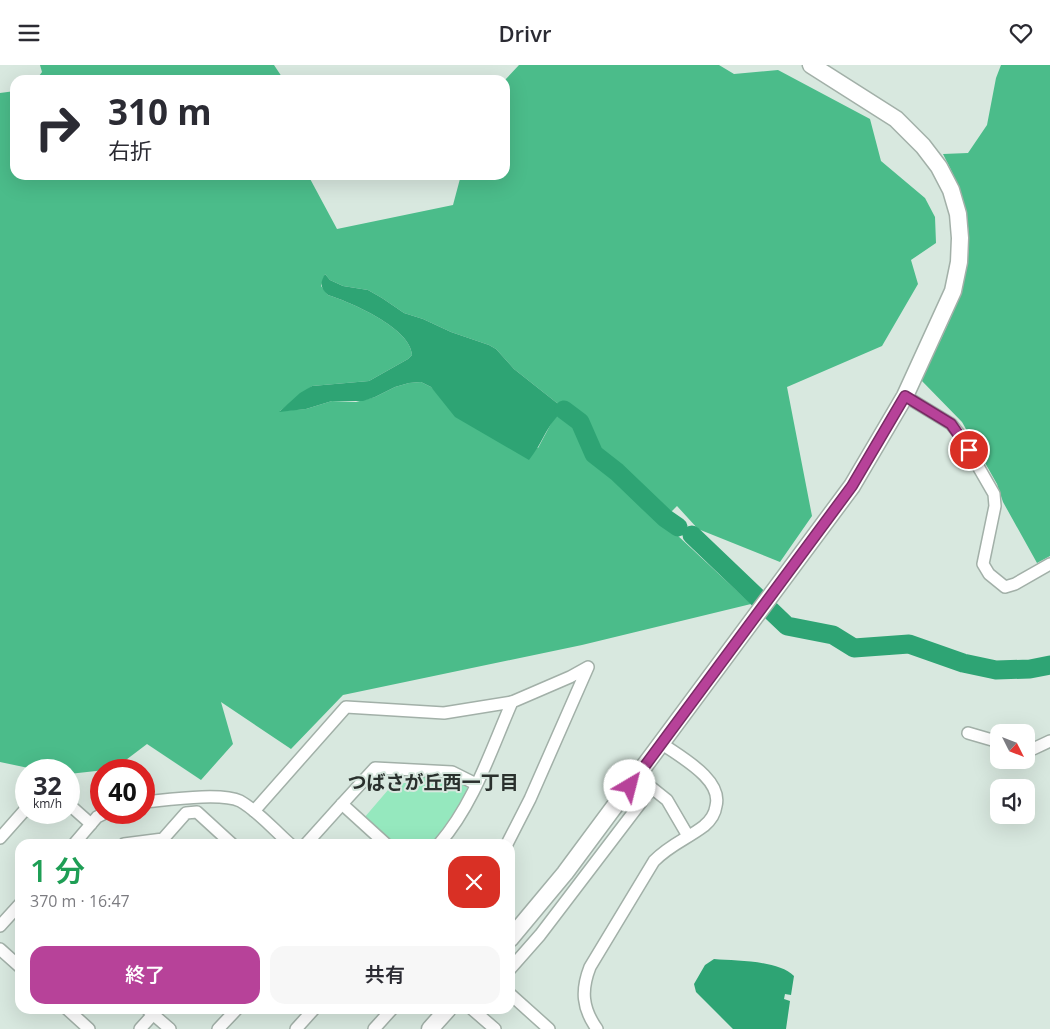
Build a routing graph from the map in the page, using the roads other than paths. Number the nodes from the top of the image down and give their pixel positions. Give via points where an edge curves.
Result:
1 (811, 65) edge
2 (905, 396) junction
3 (1050, 565) edge
4 (512, 702) junction
5 (968, 733) dead end
6 (990, 739) edge
7 (1050, 741) edge
8 (661, 743) junction
9 (1035, 748) edge
10 (476, 784) junction
11 (155, 801) edge
12 (342, 804) junction
13 (254, 811) junction
14 (80, 814) edge
15 (15, 821) edge
16 (91, 825) joint
17 (688, 835) junction
18 (0, 838) edge
19 (78, 839) edge
20 (163, 839) edge
21 (226, 839) edge
22 (285, 839) edge
23 (310, 839) edge
24 (380, 839) edge
25 (443, 839) edge
26 (510, 839) edge
27 (15, 910) edge
28 (0, 926) edge
29 (515, 933) edge
30 (0, 949) edge
31 (15, 962) edge
32 (515, 963) edge
33 (515, 998) edge
34 (72, 1014) edge
35 (151, 1014) edge
36 (156, 1014) edge
37 (232, 1014) edge
38 (310, 1014) edge
39 (388, 1014) edge
40 (444, 1014) edge
41 (477, 1014) edge
42 (491, 1028) edge
43 (89, 1029) edge
44 (140, 1029) edge
45 (170, 1029) edge
46 (218, 1029) edge
47 (296, 1029) edge
48 (374, 1029) edge
49 (430, 1029) edge
50 (549, 1029) edge
51 (597, 1029) edge

1 - 2 street via 896,119 923,146 951,190 958,214 959,263 953,291
2 - 3 street via 951,424 994,494 995,506 983,564 989,574 1005,587
2 - 8 street via 852,486 822,529
4 - 10 street
4 - 13 street via 444,713 346,707
4 - 26 street via 588,667
5 - 6 street
7 - 9 street
8 - 17 street via 707,777 717,793 718,801 711,819
8 - 29 street via 565,873
10 - 12 street via 452,772 375,767
10 - 25 street via 454,827
11 - 13 street via 220,797 239,801
12 - 23 street
12 - 24 street
13 - 22 street
14 - 16 street
15 - 18 street
16 - 19 street
17 - 32 street via 667,800 652,788
17 - 51 street via 654,861 590,967 584,996 586,1010
20 - 21 street via 186,813 197,813
27 - 28 street
30 - 31 street
33 - 50 street
34 - 43 street
35 - 44 street
36 - 45 street
37 - 46 street
38 - 47 street
39 - 48 street
40 - 49 street
41 - 42 street

